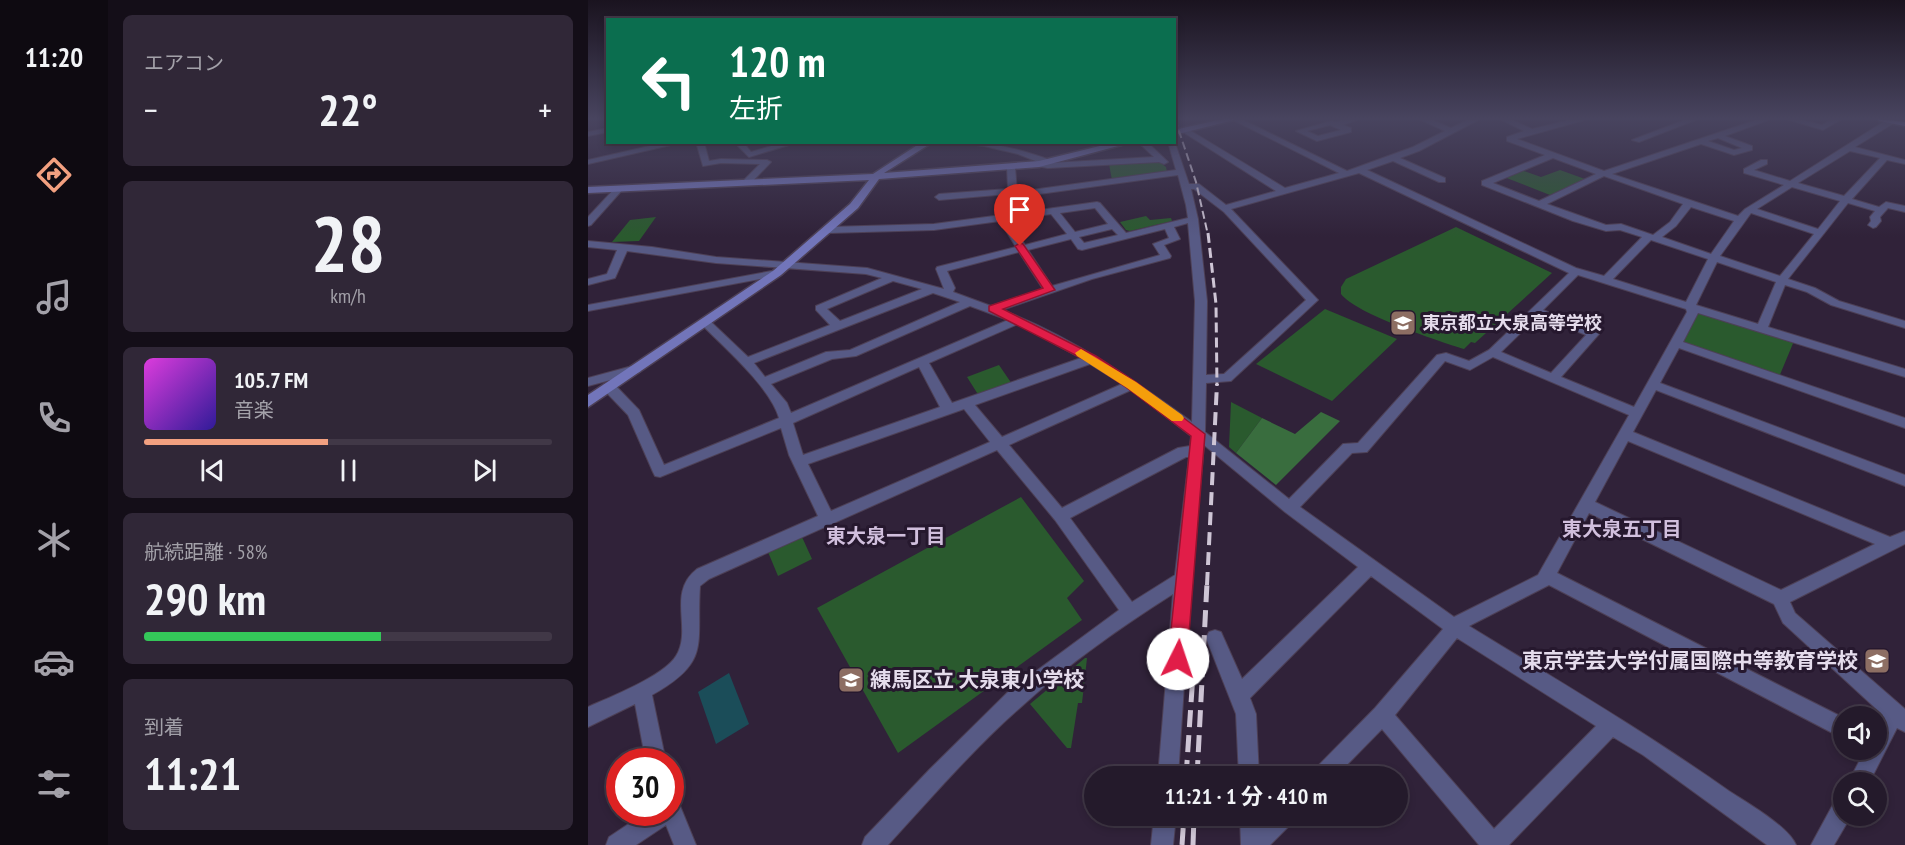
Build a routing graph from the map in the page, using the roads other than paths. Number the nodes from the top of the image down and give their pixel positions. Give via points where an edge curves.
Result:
1 (604, 158) edge
2 (704, 158) edge
3 (902, 158) edge
4 (1033, 158) edge
5 (1062, 158) edge
6 (1174, 158) edge
7 (1231, 158) edge
8 (1315, 158) edge
9 (1393, 158) edge
10 (1395, 158) edge
11 (1544, 158) edge
12 (1561, 158) edge
13 (1652, 158) edge
14 (1833, 158) edge
15 (1884, 158) edge
16 (1160, 159) joint
17 (588, 162) edge
18 (1764, 162) dead end
19 (1043, 163) junction
20 (1011, 166) junction
21 (1360, 170) junction
22 (1175, 173) junction
23 (1347, 174) junction
24 (1604, 174) junction
25 (876, 176) junction
26 (1442, 180) dead end
27 (747, 182) junction
28 (1791, 184) junction
29 (1185, 187) junction
30 (620, 188) junction
31 (588, 190) edge
32 (1283, 191) junction
33 (1011, 193) junction
34 (939, 197) dead end
35 (1846, 200) junction
36 (1689, 203) junction
37 (1538, 204) junction
38 (1224, 208) junction
39 (1905, 209) edge
40 (1881, 210) junction
41 (1054, 212) junction
42 (1745, 215) junction
43 (1014, 217) junction
44 (1002, 219) junction
45 (1193, 219) junction
46 (588, 223) edge
47 (1114, 225) junction
48 (1168, 225) junction
49 (1873, 225) dead end
50 (828, 230) junction
51 (1819, 232) junction
52 (1073, 236) junction
53 (1124, 236) junction
54 (1652, 237) junction
55 (588, 244) edge
56 (623, 247) junction
57 (1022, 249) junction
58 (1713, 257) junction
59 (789, 264) junction
60 (1577, 271) junction
61 (777, 273) junction
62 (894, 277) junction
63 (1607, 279) junction
64 (1782, 279) junction
65 (588, 282) edge
66 (933, 289) junction
67 (1049, 290) junction
68 (947, 293) junction
69 (971, 301) junction
70 (1692, 307) junction
71 (993, 309) junction
72 (589, 310) edge
73 (1536, 311) junction
74 (1018, 320) junction
75 (705, 322) junction
76 (1905, 325) edge
77 (839, 327) junction
78 (1761, 329) junction
79 (1675, 344) junction
80 (1492, 353) junction
81 (1091, 359) junction
82 (922, 361) junction
83 (747, 362) junction
84 (636, 369) junction
85 (1905, 373) edge
86 (1553, 378) junction
87 (1199, 379) junction
88 (588, 382) edge
89 (763, 382) junction
90 (1652, 384) junction
91 (1132, 385) junction
92 (609, 387) junction
93 (588, 402) edge
94 (966, 403) junction
95 (948, 409) junction
96 (1636, 413) junction
97 (786, 420) junction
98 (1905, 423) edge
99 (1198, 434) junction
100 (1624, 435) junction
101 (997, 442) junction
102 (1195, 451) junction
103 (799, 462) junction
104 (1905, 481) edge
105 (1585, 504) junction
106 (1290, 508) junction
107 (1060, 516) junction
108 (827, 519) junction
109 (1905, 537) edge
110 (1889, 545) junction
111 (1370, 566) junction
112 (1546, 574) junction
113 (1183, 579) junction
114 (1780, 599) junction
115 (1130, 612) junction
116 (1455, 628) junction
117 (1215, 638) dead end
118 (642, 691) junction
119 (1239, 695) junction
120 (1382, 715) junction
121 (588, 717) edge
122 (1899, 717) edge
123 (1833, 723) edge
124 (1611, 725) junction
125 (1887, 733) edge
126 (653, 748) edge
127 (1169, 766) edge
128 (1248, 766) edge
129 (1332, 766) edge
130 (644, 826) edge
131 (677, 826) edge
132 (1164, 826) edge
133 (1252, 826) edge
134 (1273, 826) edge
135 (1833, 826) edge
136 (616, 845) edge
137 (685, 845) edge
138 (873, 845) edge
139 (1162, 845) edge
140 (1253, 845) edge
141 (1493, 845) edge
142 (1784, 845) edge
143 (1822, 845) edge

1 - 17 street
2 - 27 street via 706,164 767,162
3 - 25 main road
4 - 19 street
5 - 19 main road
6 - 22 street
7 - 32 street
8 - 23 street
9 - 21 street
10 - 26 street
11 - 37 street via 1485,183
12 - 24 street
13 - 24 street
14 - 28 street
15 - 35 street
16 - 19 street via 1048,166
16 - 22 street
18 - 28 street via 1748,171
19 - 20 main road
20 - 25 main road
20 - 33 street
21 - 23 street
21 - 60 street
22 - 29 street
22 - 33 street
23 - 32 street
24 - 36 street
24 - 37 street
25 - 27 main road
25 - 50 main road via 857,203
27 - 30 main road
28 - 35 street
28 - 42 street
29 - 38 street via 1196,186
29 - 45 street
30 - 31 main road
30 - 46 street
32 - 38 street
33 - 34 street
33 - 43 street
35 - 40 street
35 - 51 street
36 - 42 street
36 - 54 street via 1672,224
37 - 54 street via 1603,227 1619,227
38 - 87 street via 1312,300 1227,378
39 - 40 street via 1888,205
40 - 49 street
41 - 43 street
41 - 47 street via 1097,205
41 - 52 street
42 - 51 street
42 - 58 street
43 - 44 street
44 - 50 street via 934,227
44 - 57 street
45 - 48 street
45 - 87 street via 1201,301
47 - 52 street
47 - 53 street
48 - 53 street
48 - 67 street via 1175,239 1158,244 1166,256
50 - 59 main road
51 - 64 street
52 - 53 street via 1082,247
52 - 57 street
54 - 58 street
54 - 63 street
55 - 56 street
56 - 59 street via 717,260
56 - 65 street via 610,276
57 - 67 street
57 - 68 street via 941,269 950,288
58 - 64 street
58 - 70 street via 1690,304
59 - 61 main road
59 - 62 street
60 - 63 street
60 - 73 street
61 - 72 street
61 - 75 main road
62 - 66 street
62 - 77 street via 820,308
63 - 70 street
64 - 76 street via 1835,303
64 - 78 street
66 - 68 street
66 - 77 street
67 - 71 street
68 - 69 street
69 - 71 street
69 - 89 street via 852,353 830,355
70 - 78 street
70 - 79 street
71 - 74 street
73 - 80 street
73 - 86 street via 1593,334
74 - 81 street
74 - 82 street
75 - 83 street
75 - 84 main road
77 - 83 street
78 - 85 street
79 - 90 street
79 - 98 street
80 - 86 street
80 - 106 street via 1470,366 1441,358 1362,448 1347,448
81 - 91 street
81 - 94 street
82 - 95 street
82 - 97 street
83 - 89 street
84 - 88 street
84 - 92 main road
86 - 96 street
87 - 99 street
89 - 97 street via 782,406
90 - 96 street
90 - 104 street
91 - 99 street
91 - 101 street
92 - 93 main road
92 - 97 street via 634,413 660,472
94 - 95 street
94 - 101 street
95 - 103 street
96 - 100 street
97 - 103 street
99 - 102 street
99 - 106 street
100 - 105 street
100 - 110 street
101 - 107 street
101 - 108 street
102 - 107 street via 1183,452
102 - 113 street
103 - 108 street
105 - 112 street
105 - 114 street
106 - 111 street
107 - 115 street
108 - 118 street via 698,577 691,587 686,658
109 - 110 street
110 - 114 street
111 - 116 street
111 - 119 street
112 - 116 street via 1545,579
112 - 123 street
113 - 115 street
113 - 127 street
114 - 122 street via 1789,618
115 - 138 street via 1015,699
116 - 120 street
116 - 124 street
117 - 119 street
118 - 121 street
118 - 126 street
119 - 128 street via 1246,714
120 - 129 street
120 - 141 street
122 - 125 street
124 - 141 street
124 - 142 street via 1722,798
130 - 136 street
131 - 137 street
132 - 139 street
133 - 140 street
134 - 140 street
135 - 143 street

